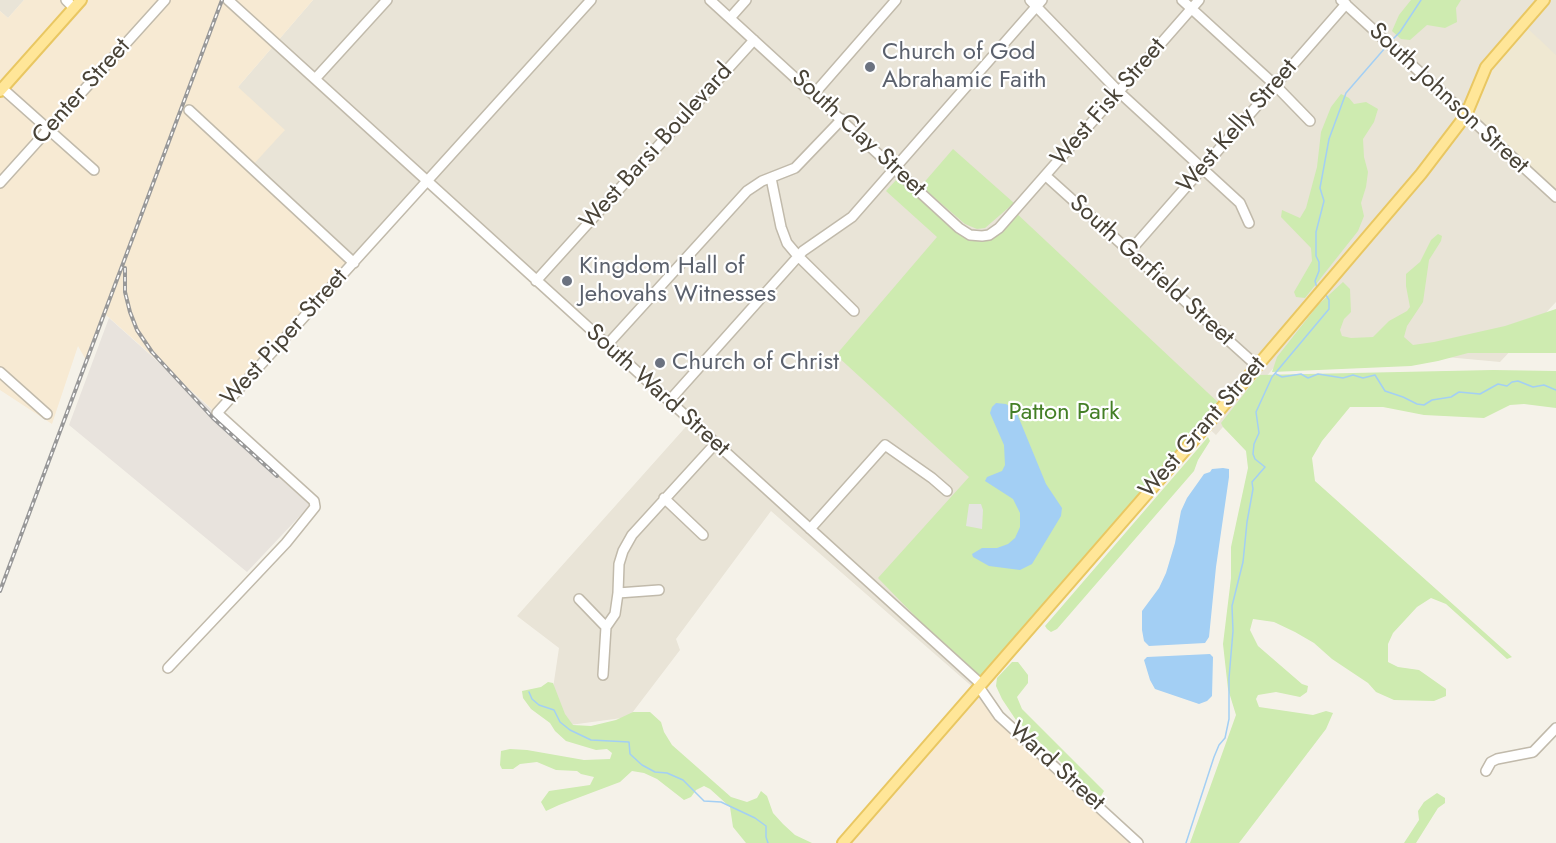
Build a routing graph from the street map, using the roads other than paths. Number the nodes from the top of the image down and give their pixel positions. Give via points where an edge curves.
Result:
1 (165, 0) edge
2 (387, 0) edge
3 (591, 0) edge
4 (710, 0) edge
5 (746, 0) edge
6 (896, 0) edge
7 (1182, 0) edge
8 (1199, 0) edge
9 (1544, 0) edge
10 (231, 1) edge
11 (74, 2) edge
12 (1036, 2) edge
13 (1343, 2) edge
14 (1191, 9) junction
15 (730, 18) junction
16 (754, 40) junction
17 (315, 79) junction
18 (1275, 85) junction
19 (1, 89) edge
20 (1119, 92) junction
21 (814, 94) junction
22 (189, 110) dead end
23 (1466, 115) junction
24 (842, 119) junction
25 (1310, 121) dead end
26 (49, 130) junction
27 (894, 169) junction
28 (1202, 169) junction
29 (94, 170) dead end
30 (1046, 176) junction
31 (771, 178) junction
32 (428, 181) junction
33 (0, 183) edge
34 (1556, 197) edge
35 (1019, 205) joint
36 (1249, 223) dead end
37 (1130, 251) junction
38 (798, 256) junction
39 (354, 263) junction
40 (536, 281) junction
41 (854, 311) dead end
42 (607, 345) junction
43 (1257, 366) junction
44 (0, 372) edge
45 (669, 401) junction
46 (47, 414) dead end
47 (715, 444) junction
48 (948, 492) dead end
49 (664, 498) junction
50 (810, 529) junction
51 (703, 535) dead end
52 (659, 590) dead end
53 (618, 593) junction
54 (579, 599) dead end
55 (606, 627) junction
56 (168, 668) dead end
57 (603, 675) dead end
58 (980, 686) junction
59 (1556, 728) edge
60 (1486, 771) dead end
61 (843, 843) edge
62 (1138, 843) edge

1 - 26 street, Center Street
2 - 17 street
3 - 32 street, West Piper Street
4 - 15 street, South Clay Street
5 - 15 street
6 - 21 street
7 - 14 street
8 - 14 street, West Fisk Street
9 - 23 main road, West Grant Street via 1486,68
10 - 17 street, South Ward Street
11 - 19 main road
12 - 20 street
12 - 27 street
13 - 18 street, West Kelly Street
13 - 23 street, South Johnson Street
14 - 18 street
14 - 20 street, West Fisk Street
15 - 16 street, South Clay Street
16 - 21 street, South Clay Street
16 - 40 street, West Barsi Boulevard
17 - 32 street, South Ward Street
18 - 25 street
18 - 28 street, West Kelly Street
19 - 26 street
20 - 28 street
20 - 30 street, West Fisk Street
21 - 24 street, South Clay Street
22 - 39 street
23 - 34 street, South Johnson Street
23 - 43 main road, West Grant Street via 1421,174
24 - 27 street, South Clay Street
24 - 31 street via 795,168
26 - 29 street
26 - 33 street, Center Street
27 - 35 street, South Clay Street via 970,235 989,235
27 - 38 street via 852,217
28 - 36 street via 1240,203
28 - 37 street, West Kelly Street
30 - 35 street, West Fisk Street
30 - 37 street, South Garfield Street
31 - 38 street via 781,227
31 - 42 street via 747,191
32 - 39 street, West Piper Street
32 - 40 street, South Ward Street
37 - 43 street, South Garfield Street
38 - 41 street
38 - 45 street
39 - 56 street, West Piper Street via 217,413 314,501 315,507
40 - 42 street, South Ward Street
42 - 45 street, South Ward Street
43 - 58 main road, West Grant Street
44 - 46 street
45 - 47 street, South Ward Street
47 - 49 street
47 - 50 street, South Ward Street
48 - 50 street via 885,445
49 - 51 street
49 - 53 street via 623,551
50 - 58 street, South Ward Street
52 - 53 street
53 - 55 street via 615,614
54 - 55 street
55 - 57 street
58 - 61 main road, West Grant Street
58 - 62 street, Ward Street via 999,716
59 - 60 street via 1533,752 1497,759

